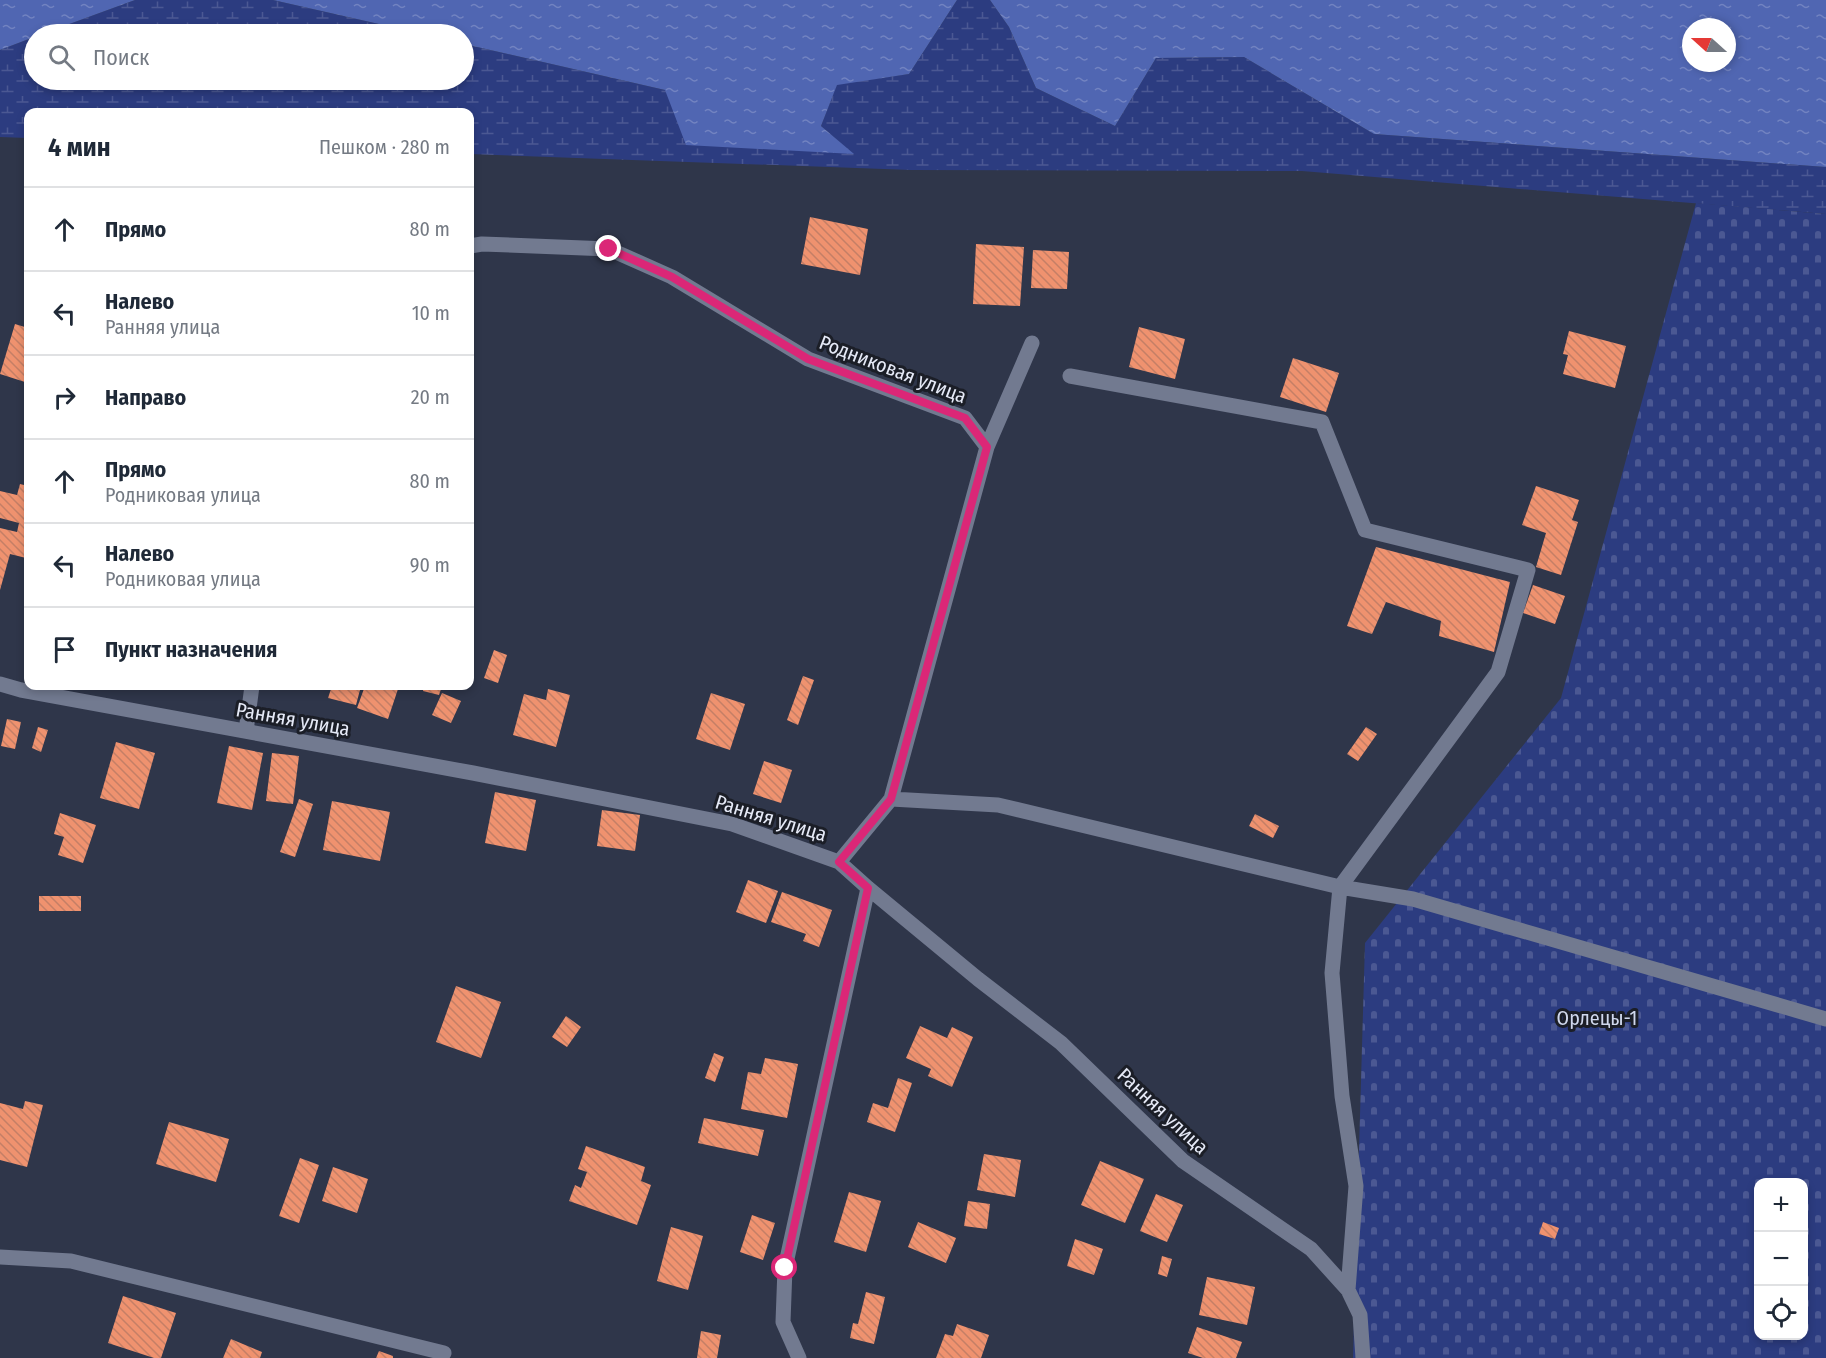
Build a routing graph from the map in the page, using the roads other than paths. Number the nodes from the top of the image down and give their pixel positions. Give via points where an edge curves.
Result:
1 (474, 245) edge
2 (1032, 343) dead end
3 (1070, 376) dead end
4 (987, 447) junction
5 (0, 684) edge
6 (251, 690) edge
7 (246, 731) junction
8 (891, 799) junction
9 (839, 862) junction
10 (1340, 887) junction
11 (868, 888) junction
12 (1826, 1019) edge
13 (0, 1257) edge
14 (1348, 1290) junction
15 (444, 1353) dead end
16 (799, 1358) edge
17 (1363, 1358) edge

1 - 4 street, Родниковая улица via 609,249 672,277 808,359 965,418
2 - 4 street
3 - 10 street via 1322,422 1365,530 1528,570 1498,672
4 - 8 street
5 - 7 street, Ранняя улица
6 - 7 street
7 - 9 street, Ранняя улица via 732,824
8 - 9 street
8 - 10 street via 998,805
9 - 11 street, Ранняя улица
10 - 12 street via 1413,900
10 - 14 street via 1332,973 1342,1096 1356,1186
11 - 14 street, Ранняя улица via 1061,1043 1183,1161 1311,1249
11 - 16 street via 785,1268 783,1322
13 - 15 street via 71,1261
14 - 17 street, Ранняя улица via 1360,1315

